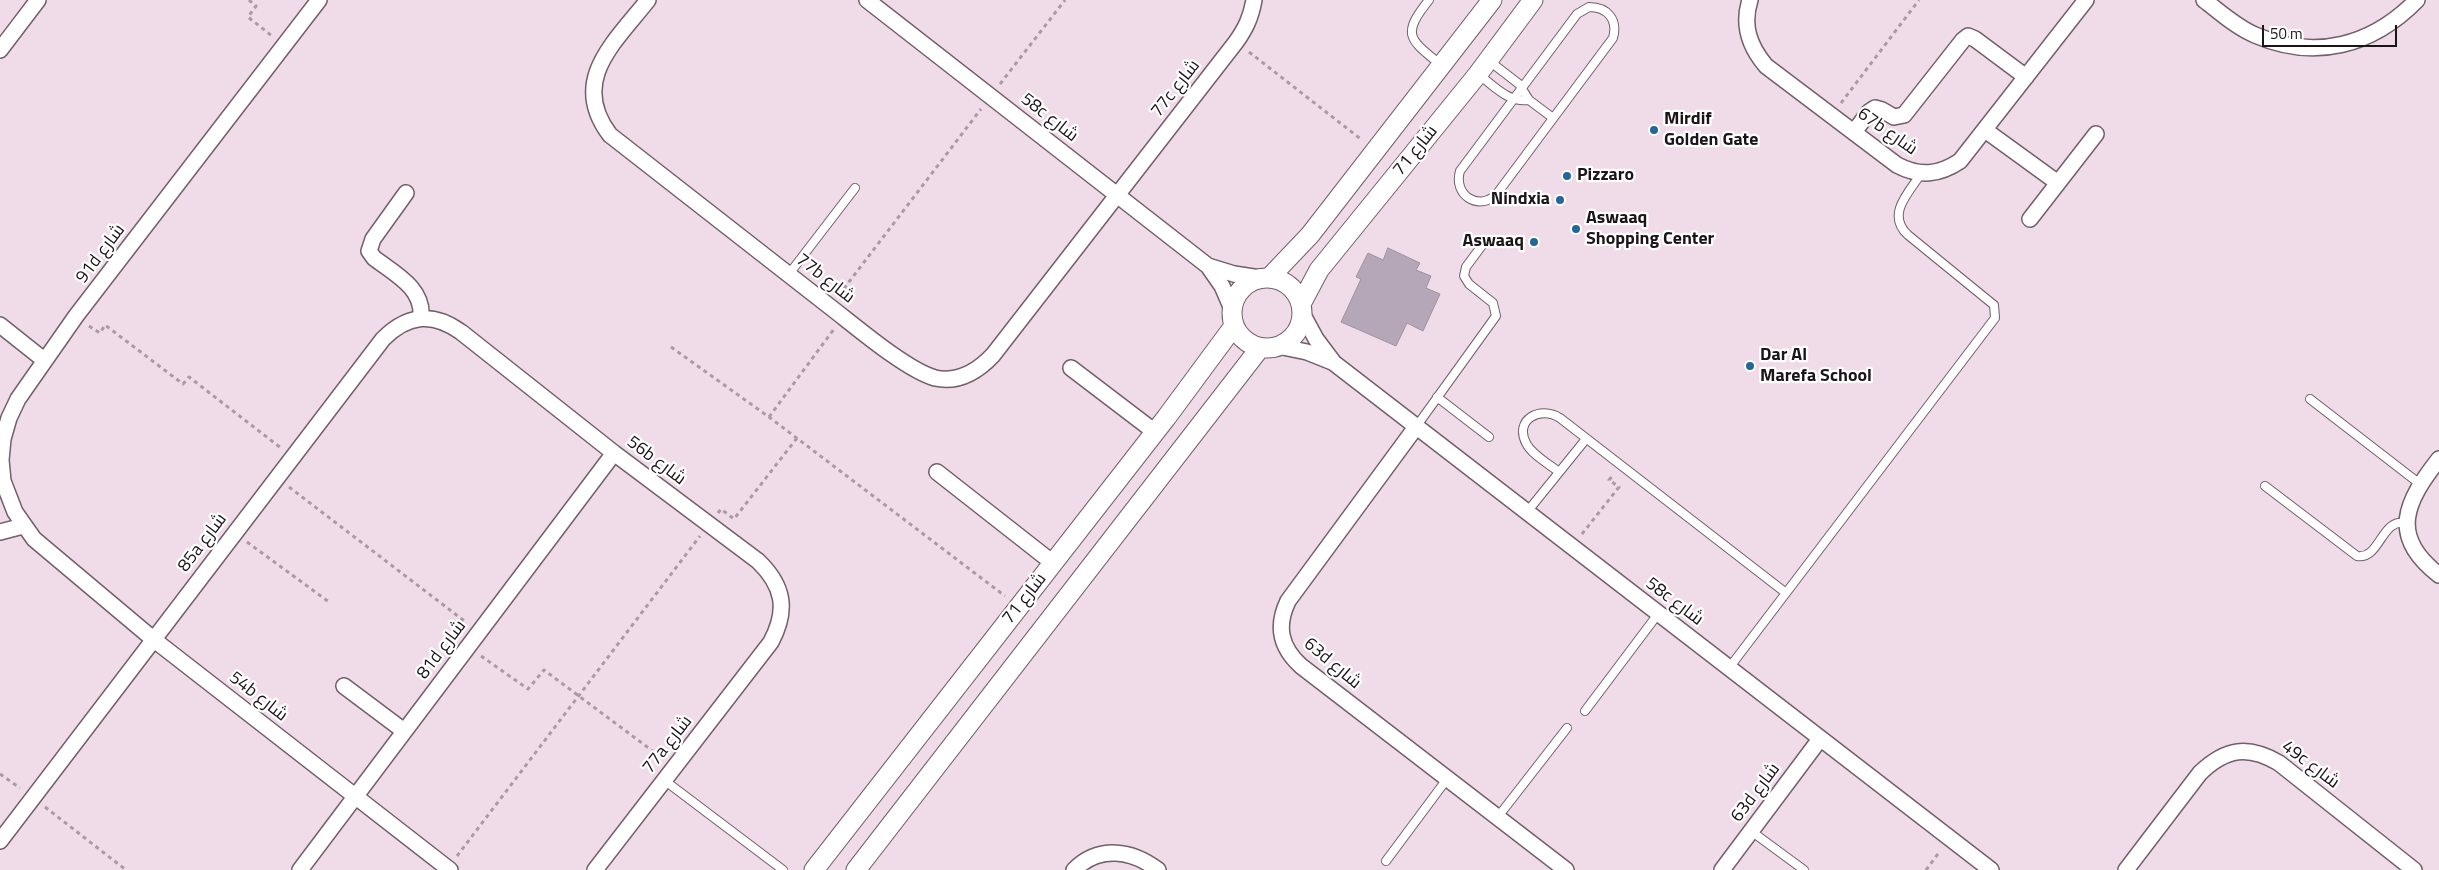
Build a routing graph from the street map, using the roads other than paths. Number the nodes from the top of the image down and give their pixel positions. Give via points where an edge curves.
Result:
1 (38, 0) edge
2 (319, 0) edge
3 (648, 0) edge
4 (867, 0) edge
5 (1254, 0) edge
6 (1429, 0) edge
7 (1492, 0) edge
8 (1533, 0) edge
9 (1750, 0) edge
10 (2086, 0) edge
11 (2204, 0) edge
12 (2417, 0) edge
13 (0, 50) edge
14 (1442, 66) junction
15 (1483, 67) junction
16 (2026, 77) junction
17 (1522, 88) junction
18 (1514, 100) junction
19 (1528, 100) junction
20 (1554, 118) junction
21 (1985, 130) junction
22 (1854, 132) junction
23 (2096, 134) dead end
24 (1921, 174) junction
25 (2058, 183) junction
26 (855, 188) dead end
27 (406, 193) dead end
28 (1117, 196) junction
29 (2030, 219) dead end
30 (1486, 240) dead end
31 (1208, 266) junction
32 (789, 274) junction
33 (1265, 278) junction
34 (1301, 308) junction
35 (1233, 317) junction
36 (421, 318) junction
37 (0, 325) edge
38 (1269, 347) junction
39 (44, 360) junction
40 (1334, 363) junction
41 (1071, 368) dead end
42 (1437, 397) junction
43 (2310, 399) dead end
44 (1416, 426) junction
45 (1155, 432) junction
46 (1489, 437) dead end
47 (1586, 439) junction
48 (614, 453) junction
49 (2439, 459) edge
50 (937, 472) dead end
51 (1559, 472) junction
52 (2, 481) edge
53 (2420, 484) junction
54 (2265, 486) dead end
55 (1527, 512) junction
56 (2408, 524) junction
57 (24, 526) junction
58 (0, 532) edge
59 (47, 550) joint
60 (1053, 563) junction
61 (2439, 575) edge
62 (1786, 593) junction
63 (1658, 614) junction
64 (154, 639) junction
65 (771, 642) joint
66 (1729, 668) junction
67 (344, 686) dead end
68 (1585, 711) dead end
69 (1567, 728) dead end
70 (404, 731) junction
71 (1820, 739) junction
72 (1447, 779) junction
73 (664, 780) junction
74 (355, 796) junction
75 (1497, 818) junction
76 (1751, 831) junction
77 (0, 841) edge
78 (1386, 861) dead end
79 (449, 869) edge
80 (300, 870) edge
81 (595, 870) edge
82 (783, 870) edge
83 (814, 870) edge
84 (856, 870) edge
85 (1074, 870) edge
86 (1158, 870) edge
87 (1566, 870) edge
88 (1722, 870) edge
89 (1804, 870) edge
90 (1991, 870) edge
91 (2126, 870) edge
92 (2414, 870) edge

1 - 13 street
2 - 39 street, 91d شارع
3 - 32 street, 77b شارع via 600,62 594,77 592,93 600,123 610,135
4 - 28 street, 58c شارع
5 - 28 street, 77c شارع via 1246,29
6 - 14 lane via 1413,21 1412,35 1419,47
7 - 14 street, شارع 71
8 - 15 street, شارع 71
9 - 22 street, 67b شارع via 1746,25 1756,54 1766,66
10 - 16 street, 67b شارع
11 - 12 street via 2253,34 2278,44 2304,48 2330,47 2380,31
14 - 33 street, شارع 71 via 1310,235
15 - 17 lane
15 - 18 lane
15 - 34 street, شارع 71 via 1319,270
16 - 21 street, 67b شارع
16 - 22 street via 1968,36 1904,115 1894,117 1875,108
17 - 18 lane
17 - 19 lane
17 - 20 lane via 1577,14 1589,7 1603,8 1615,24 1613,38
18 - 19 lane
18 - 20 lane via 1460,172 1461,191 1471,200 1484,202 1496,195
19 - 20 lane
21 - 24 street, 67b شارع via 1960,161 1948,169
21 - 25 street
22 - 24 street, 67b شارع via 1897,165
23 - 25 street
24 - 62 lane via 1899,208 1902,230 1994,305 1995,318
25 - 29 street
26 - 32 lane
27 - 36 street via 372,239 369,251 414,290 421,304
28 - 31 street, 58c شارع
28 - 32 street, 77b شارع via 993,356 982,367 954,378 923,374
30 - 42 lane via 1466,267 1464,276 1493,303 1496,316
31 - 33 street, 58c شارع
31 - 35 street, 58c شارع via 1222,286
33 - 34 street via 1286,283 1298,296
33 - 35 street via 1244,286 1234,300
34 - 38 street via 1298,330 1286,342
34 - 40 street, 58c شارع via 1316,339
35 - 38 street via 1244,340
35 - 45 street, شارع 71
36 - 48 street, 56b شارع via 435,319 461,332
36 - 64 street, 85a شارع via 400,325 382,339
37 - 39 street
38 - 40 street, 58c شارع via 1307,352
38 - 84 street, شارع 71 via 1023,651
39 - 52 street, 91d شارع via 9,418 3,439
40 - 44 street, 58c شارع
41 - 45 street
42 - 44 lane
42 - 46 lane
43 - 53 lane
44 - 55 street, 58c شارع
44 - 72 street, 63d شارع via 1288,601 1282,618 1281,636 1285,648 1301,666
45 - 60 street, شارع 71
47 - 51 lane
47 - 51 lane via 1554,414 1539,413 1527,421 1523,435 1525,442
47 - 62 lane
48 - 65 street, 56b شارع via 769,572 781,599 778,629
48 - 70 street, 81d شارع
49 - 53 street
50 - 60 street
51 - 55 lane
52 - 57 street, 91d شارع
53 - 56 street via 2410,503
54 - 56 lane via 2357,556 2371,552 2392,525
55 - 63 street, 58c شارع
56 - 61 street via 2419,556
57 - 58 street
57 - 59 street, 91d شارع
59 - 64 street, 54b شارع
60 - 83 street, شارع 71
62 - 66 lane
63 - 66 street, 58c شارع
63 - 68 lane
64 - 74 street, 54b شارع
64 - 77 street, 85a شارع
65 - 73 street, 77a شارع
66 - 71 street, 58c شارع
67 - 70 street
69 - 75 lane
70 - 74 street, 81d شارع
71 - 76 street, 63d شارع
71 - 90 street, 58c شارع
72 - 75 street, 63d شارع
72 - 78 lane
73 - 81 street, 77a شارع
73 - 82 lane
74 - 79 street, 54b شارع
74 - 80 street, 81d شارع
75 - 87 street, 63d شارع
76 - 88 street, 63d شارع
76 - 89 lane
85 - 86 street via 1090,858 1116,852 1142,859
91 - 92 street, 49c شارع via 2213,760 2229,753 2246,751 2264,754 2279,763

